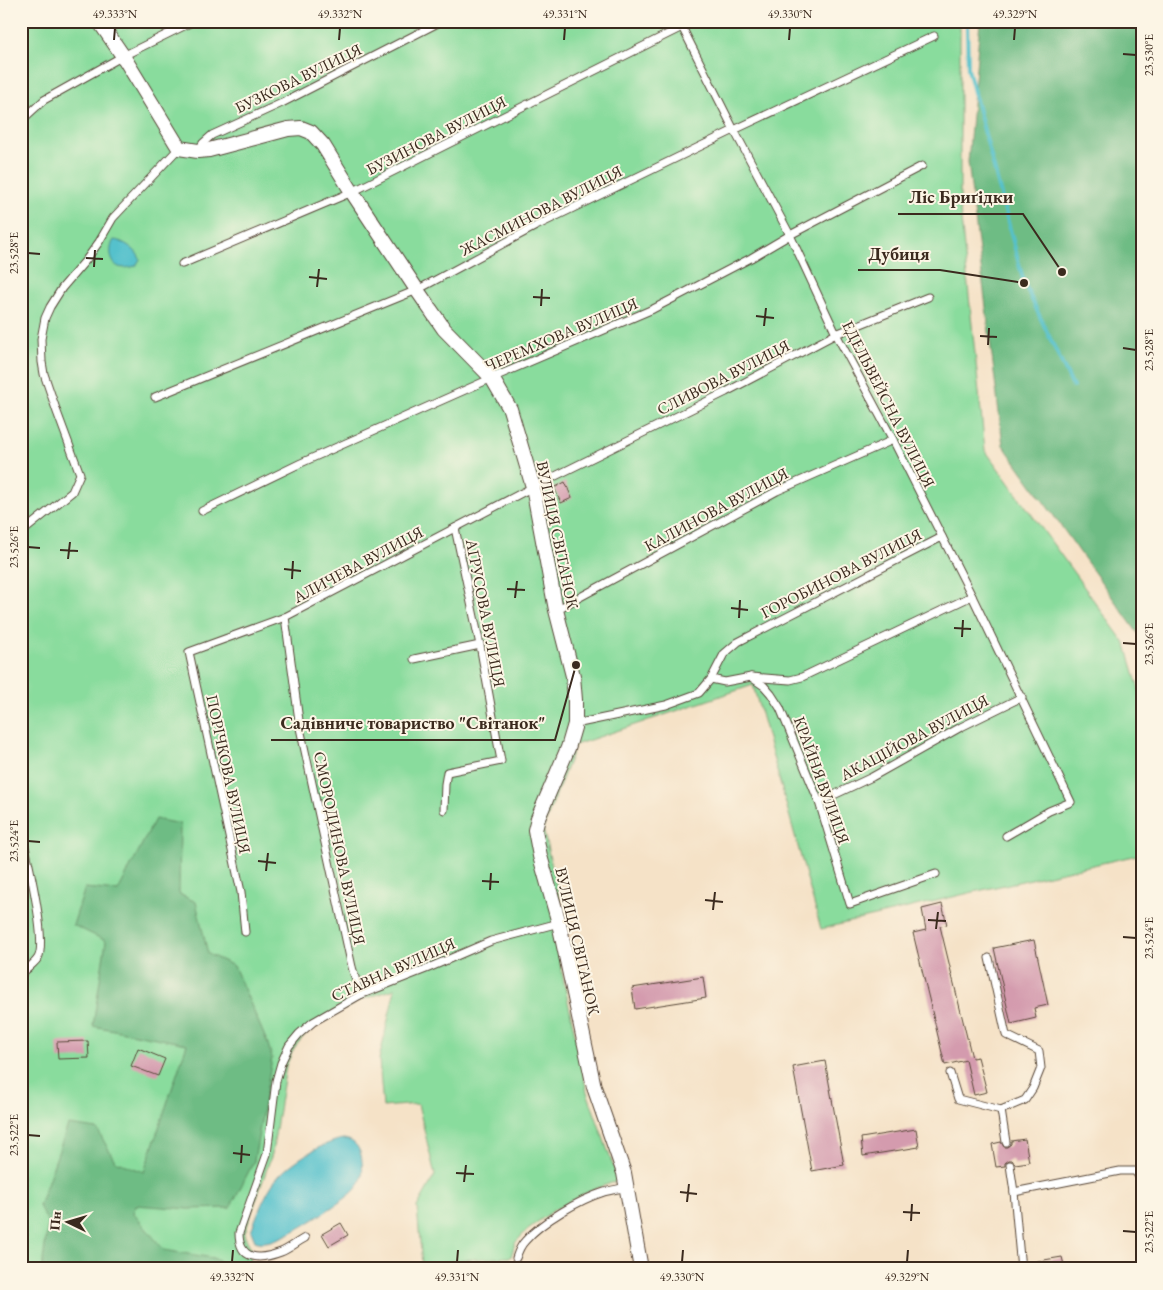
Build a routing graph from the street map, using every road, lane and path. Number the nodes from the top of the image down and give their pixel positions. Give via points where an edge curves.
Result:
1 (99, 21) edge
2 (194, 21) edge
3 (442, 21) edge
4 (697, 21) edge
5 (681, 24) edge
6 (934, 36) dead end
7 (123, 56) junction
8 (21, 121) edge
9 (734, 130) junction
10 (179, 148) junction
11 (198, 151) junction
12 (922, 166) dead end
13 (352, 192) junction
14 (790, 234) junction
15 (182, 264) dead end
16 (417, 290) junction
17 (928, 297) dead end
18 (836, 334) junction
19 (492, 378) junction
20 (155, 398) dead end
21 (893, 440) junction
22 (533, 487) junction
23 (202, 511) dead end
24 (455, 528) junction
25 (21, 533) edge
26 (942, 537) junction
27 (972, 596) junction
28 (556, 610) junction
29 (286, 617) junction
30 (480, 645) junction
31 (189, 652) joint
32 (414, 659) dead end
33 (750, 677) junction
34 (711, 678) junction
35 (1022, 697) junction
36 (575, 724) junction
37 (819, 802) junction
38 (444, 810) dead end
39 (21, 829) edge
40 (1006, 836) dead end
41 (936, 874) dead end
42 (559, 923) junction
43 (245, 932) dead end
44 (989, 958) dead end
45 (25, 966) edge
46 (21, 974) edge
47 (360, 995) junction
48 (950, 1073) dead end
49 (1001, 1110) junction
50 (1006, 1142) dead end
51 (1010, 1165) dead end
52 (1139, 1170) edge
53 (1142, 1181) edge
54 (627, 1187) junction
55 (1014, 1192) junction
56 (305, 1238) dead end
57 (516, 1258) dead end
58 (641, 1269) edge
59 (1021, 1269) edge

1 - 7 street
2 - 7 lane
3 - 11 lane, БУЗКОВА ВУЛИЦЯ via 212,135
4 - 5 lane, БУЗИНОВА ВУЛИЦЯ
5 - 9 lane, ЕДЕЛЬВЕЙСНА ВУЛИЦЯ
5 - 13 lane, БУЗИНОВА ВУЛИЦЯ
6 - 9 lane, ЖАСМИНОВА ВУЛИЦЯ
7 - 8 lane via 44,100
7 - 10 street
9 - 14 lane, ЕДЕЛЬВЕЙСНА ВУЛИЦЯ
9 - 16 lane, ЖАСМИНОВА ВУЛИЦЯ via 536,226
10 - 11 street, ВУЛИЦЯ СВІТАНОК
10 - 25 lane via 113,218 86,260 62,288 45,318 41,339 43,368 80,474 72,492
11 - 13 street, ВУЛИЦЯ СВІТАНОК via 301,128 312,132 323,144
12 - 14 lane, ЧЕРЕМХОВА ВУЛИЦЯ
13 - 15 lane, БУЗИНОВА ВУЛИЦЯ
13 - 16 street, ВУЛИЦЯ СВІТАНОК
14 - 18 lane, ЕДЕЛЬВЕЙСНА ВУЛИЦЯ
14 - 19 lane, ЧЕРЕМХОВА ВУЛИЦЯ via 654,309
16 - 19 street, ВУЛИЦЯ СВІТАНОК via 444,329
16 - 20 lane, ЖАСМИНОВА ВУЛИЦЯ
17 - 18 lane, СЛИВОВА ВУЛИЦЯ
18 - 21 lane, ЕДЕЛЬВЕЙСНА ВУЛИЦЯ
18 - 22 lane, СЛИВОВА ВУЛИЦЯ
19 - 22 street, ВУЛИЦЯ СВІТАНОК via 510,408
19 - 23 lane, ЧЕРЕМХОВА ВУЛИЦЯ
21 - 26 lane, ЕДЕЛЬВЕЙСНА ВУЛИЦЯ
21 - 28 lane, КАЛИНОВА ВУЛИЦЯ via 777,491
22 - 24 lane, АЛИЧЕВА ВУЛИЦЯ
22 - 28 street, ВУЛИЦЯ СВІТАНОК
24 - 29 lane, АЛИЧЕВА ВУЛИЦЯ
24 - 30 lane, АҐРУСОВА ВУЛИЦЯ
26 - 27 lane, ЕДЕЛЬВЕЙСНА ВУЛИЦЯ
26 - 34 lane, ГОРОБИНОВА ВУЛИЦЯ via 738,642 724,654
27 - 33 lane via 802,677 790,680
27 - 35 lane, ЕДЕЛЬВЕЙСНА ВУЛИЦЯ
28 - 36 street, ВУЛИЦЯ СВІТАНОК via 573,676
29 - 31 lane, АЛИЧЕВА ВУЛИЦЯ
29 - 47 lane, СМОРОДИНОВА ВУЛИЦЯ via 300,728
30 - 32 lane
30 - 38 lane, АҐРУСОВА ВУЛИЦЯ via 500,761 447,772
31 - 43 lane, ПОРІЧКОВА ВУЛИЦЯ via 241,892
33 - 34 lane via 725,682
33 - 37 lane, КРАЙНЯ ВУЛИЦЯ via 764,686 780,708
34 - 36 lane, ГОРОБИНОВА ВУЛИЦЯ via 699,693 666,705
35 - 37 lane, АКАЦІЙОВА ВУЛИЦЯ
35 - 40 lane, ЕДЕЛЬВЕЙСНА ВУЛИЦЯ via 1071,802 1049,810
36 - 42 street, ВУЛИЦЯ СВІТАНОК via 535,830
37 - 41 lane, КРАЙНЯ ВУЛИЦЯ via 850,904
39 - 45 lane via 40,938 38,958
42 - 47 lane, СТАВНА ВУЛИЦЯ via 491,941
42 - 54 street, ВУЛИЦЯ СВІТАНОК via 594,1087
44 - 49 lane via 1006,1035 1038,1051 1041,1068 1025,1100
45 - 46 lane
47 - 56 lane, СТАВНА ВУЛИЦЯ via 313,1022 289,1046 276,1081 267,1154 239,1232 242,1249 246,1254 257,1257 281,1252
48 - 49 lane via 958,1099
49 - 50 lane
51 - 55 lane
52 - 53 lane
52 - 55 lane via 1120,1170
54 - 57 lane via 588,1198 549,1220 525,1241
54 - 58 street, ВУЛИЦЯ СВІТАНОК
55 - 59 lane

